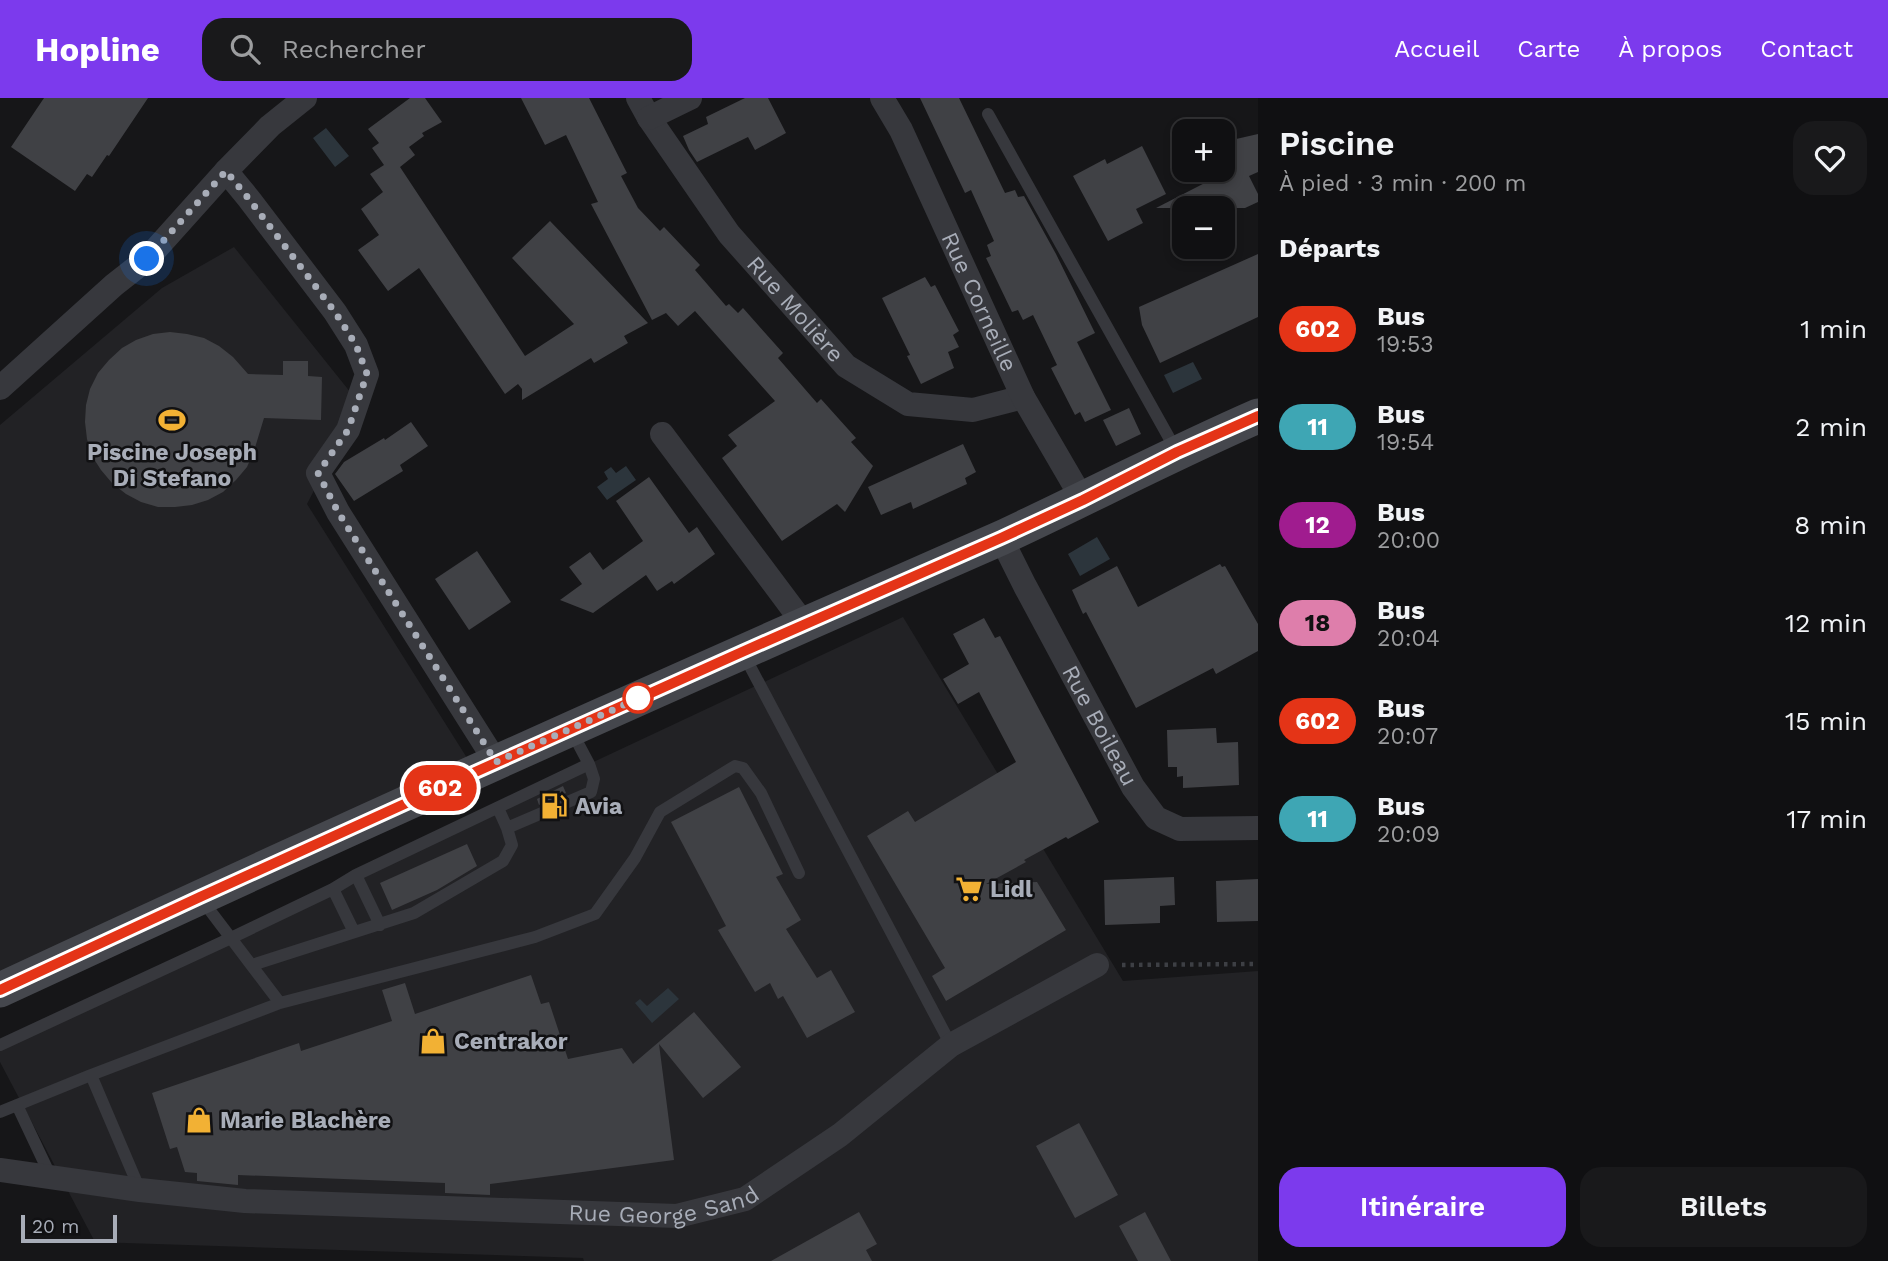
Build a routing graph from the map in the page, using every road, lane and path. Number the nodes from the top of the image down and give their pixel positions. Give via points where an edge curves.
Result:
1 (304, 98) edge
2 (690, 98) edge
3 (882, 98) edge
4 (643, 108) edge
5 (988, 114) dead end
6 (226, 171) junction
7 (0, 388) edge
8 (1023, 397) junction
9 (1258, 416) edge
10 (662, 434) dead end
11 (1177, 452) junction
12 (1083, 500) junction
13 (1001, 538) junction
14 (804, 624) junction
15 (742, 652) junction
16 (571, 729) junction
17 (496, 762) junction
18 (589, 764) junction
19 (498, 808) junction
20 (507, 828) junction
21 (1258, 828) edge
22 (799, 873) dead end
23 (356, 874) junction
24 (333, 889) junction
25 (200, 897) junction
26 (380, 925) junction
27 (354, 932) junction
28 (231, 938) junction
29 (1258, 964) edge
30 (252, 965) junction
31 (1097, 965) joint
32 (0, 990) edge
33 (280, 1003) junction
34 (0, 1045) edge
35 (951, 1045) junction
36 (91, 1075) junction
37 (17, 1105) junction
38 (0, 1112) edge
39 (0, 1170) edge
40 (51, 1177) junction
41 (140, 1190) junction

1 - 6 street
2 - 4 street
3 - 8 street, Rue Corneille via 901,130
4 - 8 street, Rue Molière via 729,234 846,366 908,404 973,410
5 - 11 lane
6 - 7 street via 147,259
6 - 17 street via 356,345 367,374 348,430 318,473
8 - 12 street, Rue Corneille
9 - 11 main road
10 - 14 street
11 - 12 main road
12 - 13 main road
13 - 14 main road
13 - 21 street, Rue Boileau via 1133,787 1156,818 1180,829
14 - 15 main road
15 - 16 main road
15 - 35 lane
16 - 17 main road
16 - 18 lane
17 - 25 main road
18 - 19 lane
18 - 20 lane via 594,779 591,792
19 - 20 lane
19 - 23 lane
20 - 26 lane via 512,845 503,861 414,914
22 - 33 lane via 761,793 743,768 735,766 660,813 595,914 534,937
23 - 24 lane
23 - 26 lane
24 - 27 lane
24 - 28 lane
25 - 28 lane
25 - 32 main road
26 - 27 lane
27 - 30 lane
28 - 30 lane
28 - 34 lane
29 - 31 path
30 - 33 lane
31 - 35 street, Rue George Sand
33 - 36 lane
35 - 41 street, Rue George Sand via 840,1135 745,1199 677,1216 244,1201
36 - 37 lane
36 - 41 lane
37 - 38 lane
37 - 40 lane
39 - 40 street, Rue George Sand
40 - 41 street, Rue George Sand

